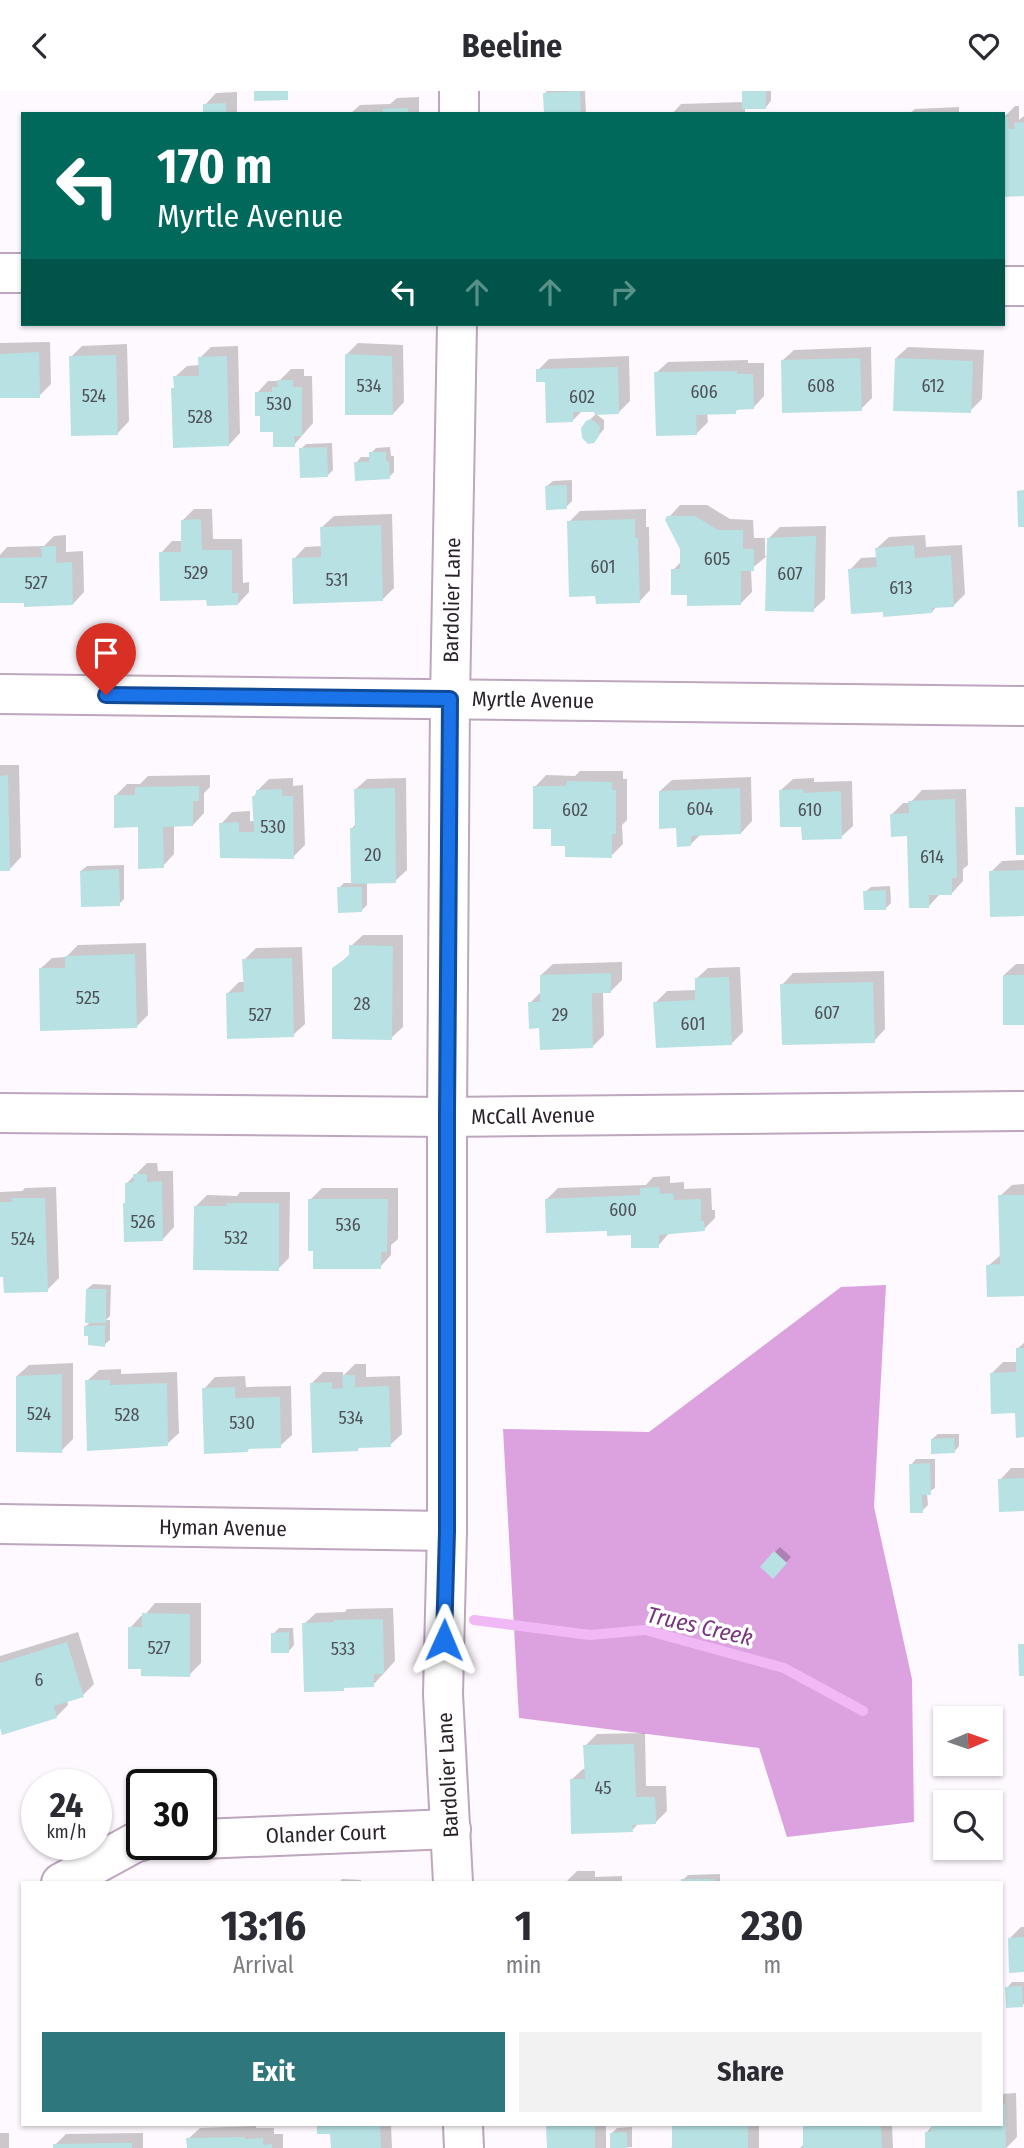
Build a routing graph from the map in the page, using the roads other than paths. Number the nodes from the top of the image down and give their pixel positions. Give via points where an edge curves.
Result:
1 (459, 91) edge
2 (459, 112) edge
3 (0, 273) edge
4 (21, 273) edge
5 (1005, 286) edge
6 (1024, 286) edge
7 (457, 326) edge
8 (0, 694) edge
9 (450, 699) junction
10 (1024, 706) edge
11 (1024, 1111) edge
12 (0, 1113) edge
13 (447, 1117) junction
14 (0, 1524) edge
15 (447, 1531) junction
16 (451, 1829) junction
17 (217, 1838) edge
18 (126, 1847) edge
19 (65, 1881) edge
20 (453, 1881) edge
21 (463, 2126) edge
22 (464, 2148) edge

1 - 2 street
3 - 4 street
5 - 6 street
7 - 9 street, Bardolier Lane
8 - 9 street, Myrtle Avenue
9 - 10 street, Myrtle Avenue
9 - 13 street, Bardolier Lane
11 - 13 street, McCall Avenue
12 - 13 street, McCall Avenue
13 - 15 street, Bardolier Lane
14 - 15 street, Hyman Avenue
15 - 16 street, Bardolier Lane via 443,1694
16 - 17 street, Olander Court
16 - 20 street, Bardolier Lane
18 - 19 street
21 - 22 street

